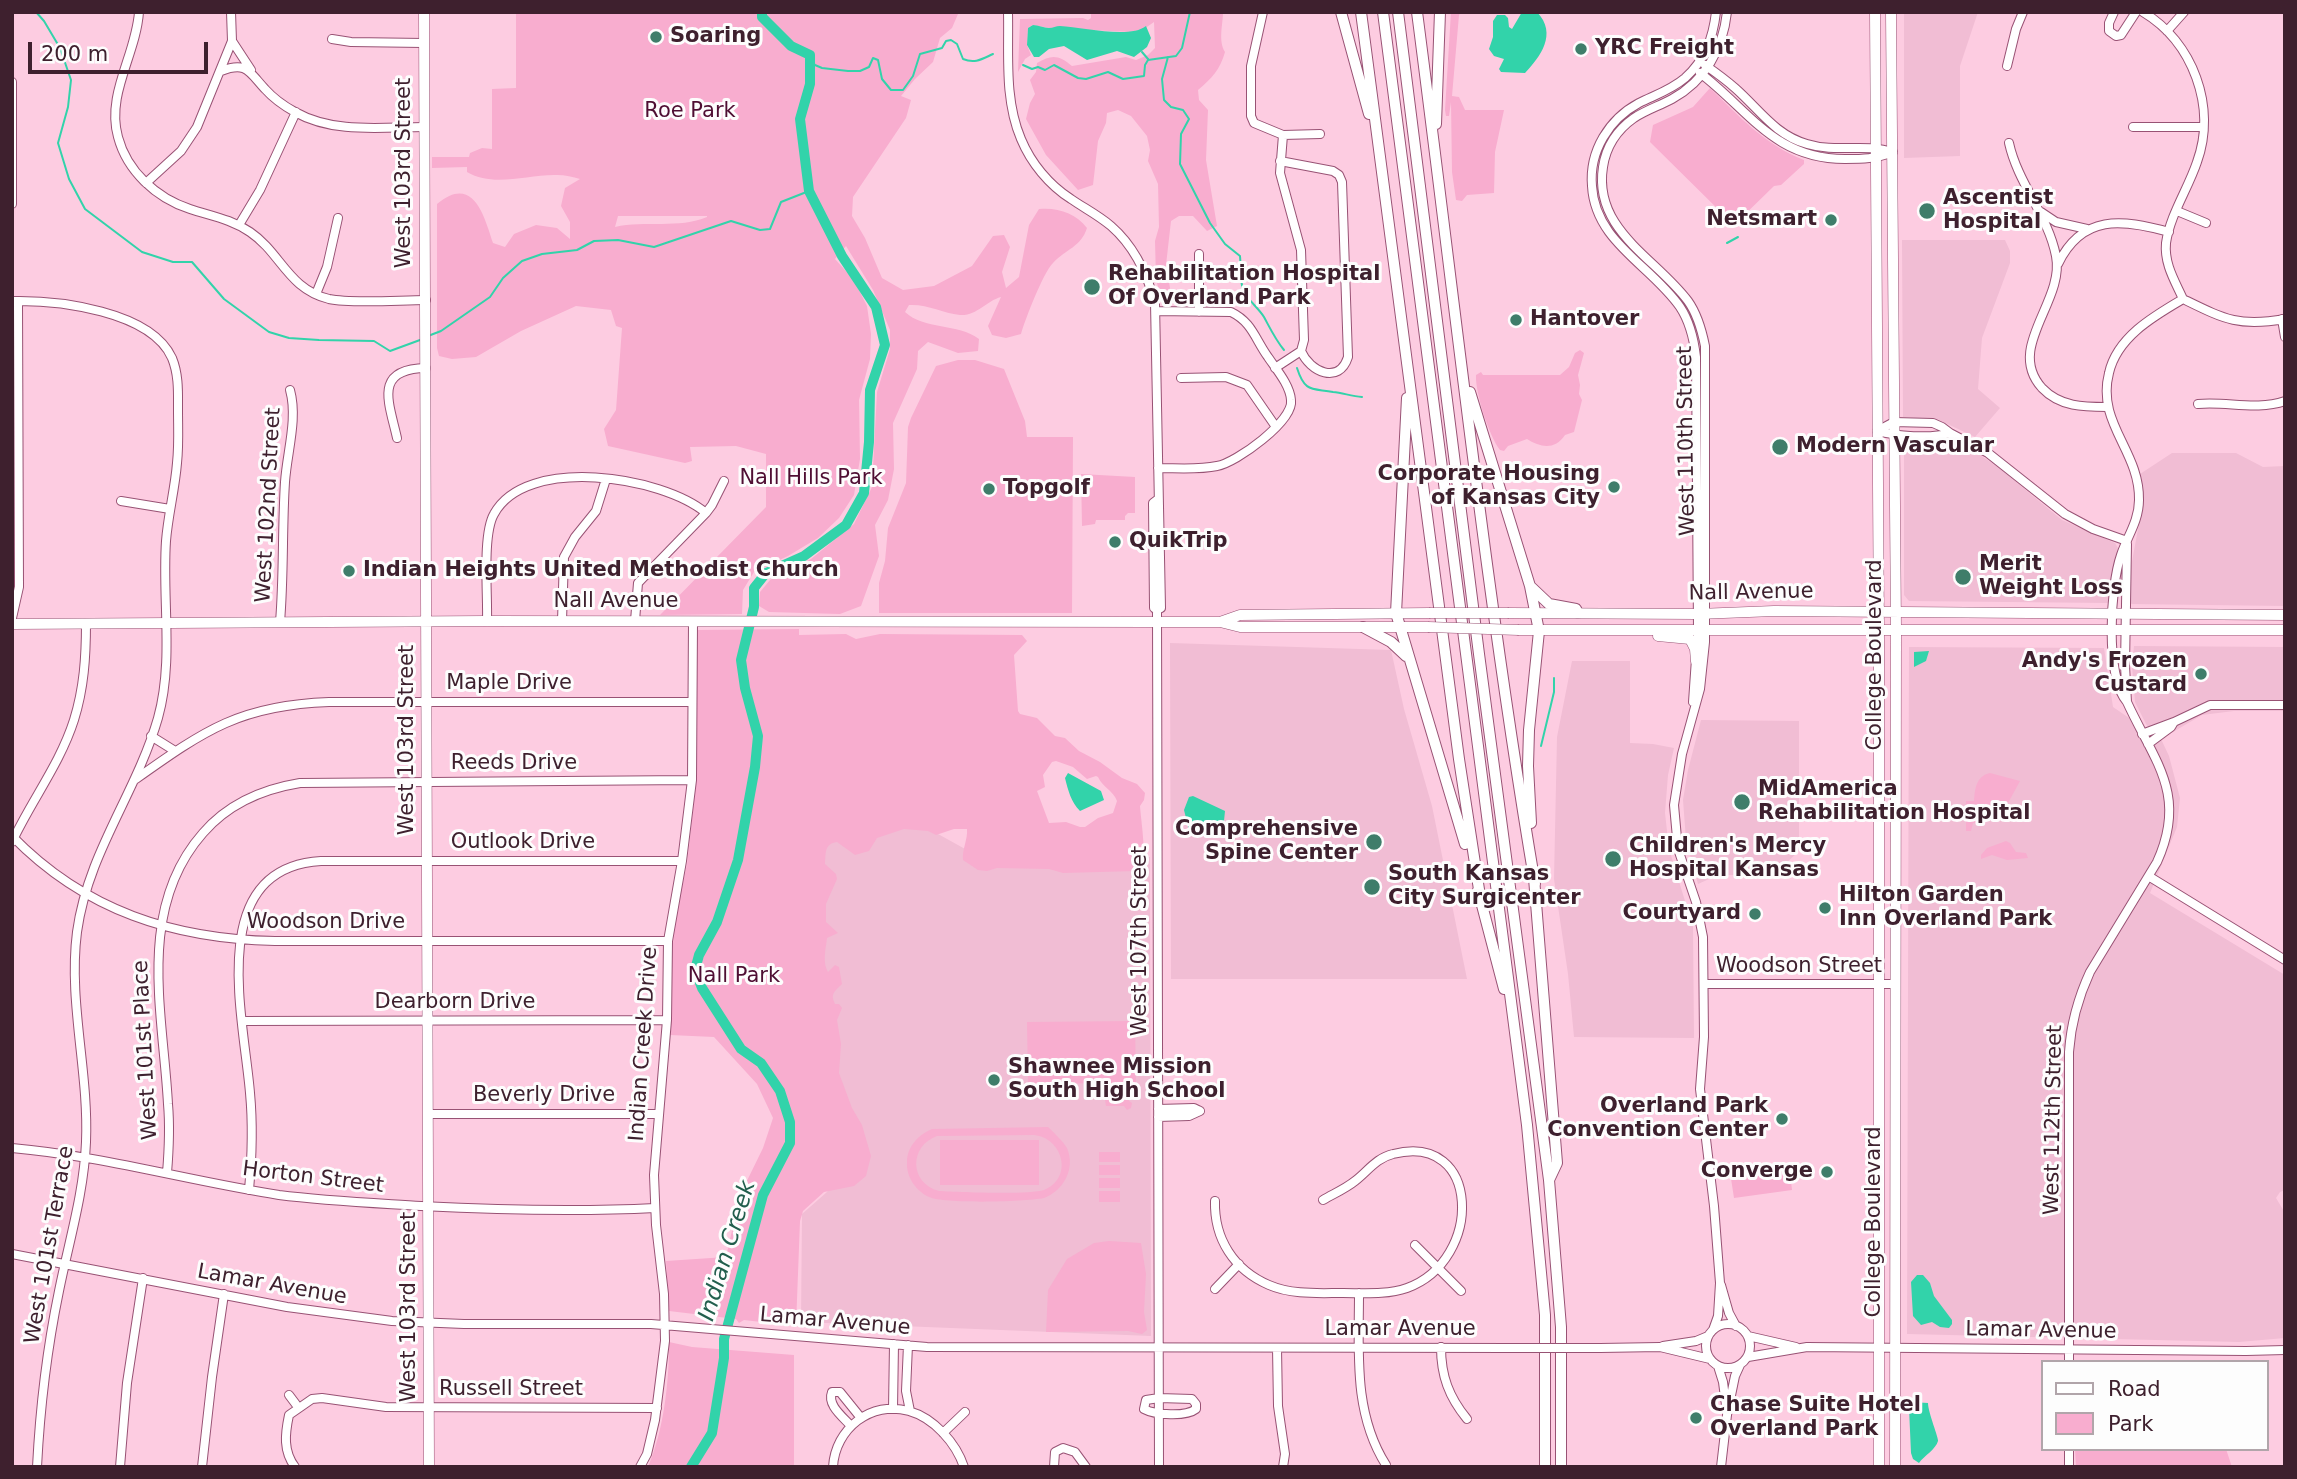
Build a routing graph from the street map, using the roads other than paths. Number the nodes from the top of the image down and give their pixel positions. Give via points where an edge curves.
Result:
1 (139, 12) edge
2 (231, 12) edge
3 (424, 12) edge
4 (1008, 12) edge
5 (1263, 12) edge
6 (1341, 12) edge
7 (1361, 12) edge
8 (1383, 12) edge
9 (1398, 12) edge
10 (1417, 12) edge
11 (1440, 12) edge
12 (1716, 12) edge
13 (1727, 12) edge
14 (1875, 12) edge
15 (1891, 12) edge
16 (2023, 12) edge
17 (2114, 12) edge
18 (2136, 12) edge
19 (2143, 12) edge
20 (2184, 12) edge
21 (2167, 32) junction
22 (332, 39) dead end
23 (232, 41) junction
24 (424, 43) junction
25 (1697, 65) junction
26 (2007, 66) dead end
27 (251, 70) junction
28 (221, 71) junction
29 (1705, 71) junction
30 (12, 82) edge
31 (296, 112) junction
32 (13, 127) edge
33 (425, 127) junction
34 (2133, 127) dead end
35 (2203, 127) junction
36 (1320, 134) dead end
37 (1283, 135) junction
38 (1378, 140) junction
39 (2009, 143) dead end
40 (1877, 147) junction
41 (1822, 148) junction
42 (1893, 152) junction
43 (1435, 155) junction
44 (1819, 157) junction
45 (1876, 159) junction
46 (1280, 161) junction
47 (146, 183) junction
48 (12, 204) edge
49 (2039, 210) junction
50 (2177, 211) junction
51 (338, 218) dead end
52 (2206, 223) dead end
53 (239, 225) junction
54 (2087, 229) junction
55 (2169, 232) junction
56 (1199, 254) dead end
57 (2057, 267) junction
58 (316, 294) junction
59 (2183, 299) junction
60 (426, 300) junction
61 (15, 301) edge
62 (1156, 312) junction
63 (1199, 312) junction
64 (2284, 319) edge
65 (2285, 337) edge
66 (1301, 351) junction
67 (426, 363) junction
68 (1408, 367) junction
69 (1275, 368) junction
70 (1463, 371) junction
71 (1181, 378) dead end
72 (290, 390) dead end
73 (2285, 401) edge
74 (2198, 404) dead end
75 (2107, 407) junction
76 (1894, 422) junction
77 (1276, 427) junction
78 (1877, 431) junction
79 (1950, 433) junction
80 (1894, 436) junction
81 (397, 438) dead end
82 (1157, 468) junction
83 (606, 479) junction
84 (723, 481) dead end
85 (121, 501) dead end
86 (170, 509) junction
87 (706, 513) junction
88 (2127, 541) junction
89 (1530, 586) junction
90 (1879, 612) junction
91 (1896, 612) junction
92 (1396, 613) junction
93 (1535, 613) junction
94 (1578, 613) junction
95 (1702, 614) junction
96 (2113, 614) junction
97 (2125, 614) junction
98 (2285, 615) edge
99 (1157, 616) junction
100 (12, 618) edge
101 (428, 621) junction
102 (487, 621) junction
103 (562, 621) junction
104 (635, 621) junction
105 (280, 622) junction
106 (693, 622) junction
107 (1220, 622) junction
108 (86, 623) junction
109 (166, 623) junction
110 (12, 624) edge
111 (1400, 626) junction
112 (1363, 627) junction
113 (1879, 628) junction
114 (1702, 629) junction
115 (1896, 629) junction
116 (2113, 630) junction
117 (2125, 630) junction
118 (2285, 630) edge
119 (1539, 631) junction
120 (1595, 631) junction
121 (1408, 658) junction
122 (1696, 661) junction
123 (428, 702) junction
124 (692, 702) junction
125 (2127, 702) junction
126 (2285, 705) edge
127 (1693, 707) junction
128 (2174, 722) junction
129 (2142, 734) junction
130 (151, 736) junction
131 (2148, 744) junction
132 (175, 751) junction
133 (136, 779) junction
134 (692, 780) junction
135 (428, 782) junction
136 (13, 838) edge
137 (428, 861) junction
138 (682, 861) junction
139 (2150, 877) junction
140 (1535, 884) junction
141 (85, 893) junction
142 (1480, 896) junction
143 (162, 926) junction
144 (241, 940) junction
145 (428, 941) junction
146 (668, 941) junction
147 (2285, 960) edge
148 (1704, 984) junction
149 (1878, 984) junction
150 (1895, 984) junction
151 (428, 1020) junction
152 (667, 1020) junction
153 (242, 1021) junction
154 (1516, 1034) junction
155 (429, 1114) junction
156 (659, 1114) junction
157 (12, 1148) edge
158 (85, 1156) junction
159 (167, 1172) junction
160 (1549, 1180) junction
161 (249, 1189) junction
162 (1323, 1200) dead end
163 (1215, 1201) dead end
164 (429, 1206) junction
165 (655, 1208) junction
166 (1415, 1245) dead end
167 (12, 1254) edge
168 (65, 1263) junction
169 (1239, 1264) junction
170 (1438, 1267) junction
171 (144, 1278) junction
172 (1720, 1283) junction
173 (1215, 1289) dead end
174 (1461, 1291) dead end
175 (1359, 1293) junction
176 (224, 1294) junction
177 (429, 1323) junction
178 (665, 1325) junction
179 (1737, 1326) junction
180 (1711, 1333) junction
181 (1748, 1335) junction
182 (894, 1344) junction
183 (908, 1345) junction
184 (1359, 1347) junction
185 (1441, 1347) junction
186 (1660, 1347) junction
187 (1878, 1347) junction
188 (1895, 1347) junction
189 (1159, 1348) junction
190 (1277, 1348) junction
191 (1796, 1348) junction
192 (2069, 1349) junction
193 (2285, 1350) edge
194 (1748, 1357) junction
195 (1710, 1359) junction
196 (2069, 1360) edge
197 (1717, 1366) junction
198 (1740, 1366) junction
199 (289, 1395) dead end
200 (1159, 1398) junction
201 (299, 1407) junction
202 (429, 1408) junction
203 (657, 1408) junction
204 (893, 1409) junction
205 (910, 1411) junction
206 (965, 1412) dead end
207 (1159, 1413) junction
208 (1727, 1416) junction
209 (861, 1418) junction
210 (1467, 1419) dead end
211 (851, 1426) junction
212 (943, 1433) junction
213 (1386, 1465) edge
214 (37, 1467) edge
215 (120, 1467) edge
216 (202, 1467) edge
217 (295, 1467) edge
218 (429, 1467) edge
219 (640, 1467) edge
220 (833, 1467) edge
221 (964, 1467) edge
222 (1054, 1467) edge
223 (1086, 1467) edge
224 (1159, 1467) edge
225 (1283, 1467) edge
226 (1545, 1467) edge
227 (1561, 1467) edge
228 (1721, 1467) edge
229 (1879, 1467) edge
230 (1895, 1467) edge

1 - 47 street via 116,96 115,121 121,149
2 - 23 street
3 - 24 main road, West 103rd Street
4 - 62 street, West 107th Street via 1009,89 1021,139 1052,185 1095,213 1125,240 1150,282
5 - 37 street via 1251,66 1251,116 1254,123
6 - 38 highway
7 - 38 highway
8 - 154 highway
9 - 160 highway
10 - 43 highway
11 - 43 highway
12 - 25 street via 1710,43
13 - 29 street, West 110th Street via 1721,43
14 - 40 main road, College Boulevard
15 - 42 main road, College Boulevard
16 - 26 street
17 - 18 street via 2109,31 2116,37
19 - 21 street
20 - 21 street
21 - 35 street via 2192,64 2204,106
22 - 24 street
23 - 27 street
23 - 28 street
24 - 33 main road, West 103rd Street
25 - 29 street
25 - 95 street, West 110th Street via 1671,89 1615,120 1599,144 1591,178 1602,223 1674,300 1693,337
27 - 28 street
27 - 31 street via 274,98
28 - 47 street via 190,139
29 - 41 street via 1735,88 1781,133
29 - 44 street via 1772,138
29 - 95 street, West 110th Street via 1681,93 1620,130 1609,147 1602,177 1604,199 1615,225 1686,298 1703,334
30 - 32 street
31 - 33 street via 345,127
31 - 53 street
32 - 48 street
33 - 60 main road, West 103rd Street
34 - 35 street
35 - 50 street via 2200,155
36 - 37 street
37 - 46 street
38 - 68 highway
39 - 49 street
40 - 41 street
40 - 42 street
40 - 45 main road, College Boulevard
41 - 44 street
42 - 45 street
42 - 76 main road, College Boulevard
43 - 70 highway
44 - 45 street
45 - 78 main road, College Boulevard
46 - 66 street via 1282,186 1301,250
46 - 66 street via 1333,171 1342,182 1348,357 1345,367 1327,374
47 - 53 street via 173,203
49 - 54 street via 2056,222
49 - 57 street
50 - 52 street
50 - 55 street
51 - 58 street
53 - 58 street via 270,249 295,282
54 - 55 street via 2123,223
54 - 57 street via 2075,237
55 - 59 street via 2167,261
56 - 63 street
57 - 75 street via 2032,338 2032,373 2045,391 2059,400
58 - 60 street via 337,300
59 - 64 street via 2228,320
59 - 75 street, West 112th Street via 2141,326 2119,350 2109,372
60 - 67 main road, West 103rd Street
61 - 86 street, West 101st Terrace via 91,310 128,321 164,345 176,369 178,417
61 - 100 street via 19,587
62 - 63 street
62 - 82 street, West 107th Street
63 - 69 street via 1231,312 1241,317
64 - 65 street
66 - 69 street
67 - 81 street via 394,377 388,389
67 - 101 main road, West 103rd Street
68 - 92 highway
68 - 142 highway
69 - 77 street via 1292,402
70 - 89 highway
70 - 140 highway
71 - 77 street via 1226,377 1247,385
72 - 105 street, West 102nd Street via 294,410 285,479
73 - 74 street via 2263,406
75 - 88 street, West 112th Street via 2139,486 2136,521
76 - 78 street
76 - 79 street via 1933,423
76 - 80 main road, College Boulevard
77 - 82 street via 1219,466
78 - 80 street
78 - 90 main road, College Boulevard
79 - 80 street
79 - 88 street via 1988,453 2065,514
80 - 91 main road, College Boulevard
82 - 99 street, West 107th Street via 1157,500 1153,503
83 - 87 street via 672,493
83 - 102 street via 547,480 515,490 502,501 489,529
83 - 103 street via 596,511 564,557
84 - 87 street
85 - 86 street
86 - 109 street, West 101st Terrace
87 - 104 street via 638,583
88 - 96 street, West 112th Street via 2116,573
88 - 97 street, West 112th Street
89 - 93 highway
89 - 94 highway via 1549,604
90 - 91 main road, Nall Avenue
90 - 95 main road, Nall Avenue
90 - 113 main road, College Boulevard
91 - 96 main road, Nall Avenue
91 - 115 main road, College Boulevard
92 - 93 main road, Nall Avenue, bridge
92 - 107 main road, Nall Avenue via 1240,615
92 - 111 highway
93 - 94 main road, Nall Avenue
93 - 119 highway
94 - 95 main road, Nall Avenue
95 - 114 street, West 110th Street
96 - 97 main road, Nall Avenue
96 - 116 street, West 112th Street
97 - 98 main road, Nall Avenue
97 - 117 street, West 112th Street
99 - 106 main road, Nall Avenue
99 - 107 main road, Nall Avenue
99 - 189 street, West 107th Street
101 - 102 main road, Nall Avenue
101 - 105 main road, Nall Avenue
101 - 123 main road, West 103rd Street
102 - 103 main road, Nall Avenue
103 - 104 main road, Nall Avenue
104 - 106 main road, Nall Avenue
105 - 109 main road, Nall Avenue
106 - 124 street, Indian Creek Drive
107 - 112 main road, Nall Avenue via 1240,627
108 - 109 main road, Nall Avenue
108 - 110 main road, Nall Avenue
108 - 136 street via 85,673 73,722
109 - 130 street, West 101st Terrace via 162,695
111 - 112 main road, Nall Avenue
111 - 119 main road, Nall Avenue, bridge
111 - 121 highway
112 - 121 highway via 1391,642
113 - 114 main road, Nall Avenue
113 - 115 main road, Nall Avenue
113 - 149 main road, College Boulevard
114 - 120 main road, Nall Avenue
114 - 122 street, West 110th Street
114 - 127 street, West 110th Street via 1700,689
115 - 116 main road, Nall Avenue
115 - 150 main road, College Boulevard
116 - 117 main road, Nall Avenue
116 - 125 street, West 112th Street via 2115,676
117 - 118 main road, Nall Avenue
117 - 125 street, West 112th Street
119 - 120 main road, Nall Avenue
119 - 140 highway via 1528,766
120 - 122 main road via 1687,637 1694,645
121 - 142 highway
122 - 127 street, West 110th Street
123 - 124 street, Maple Drive
123 - 132 street, Maple Drive via 282,705 238,717
123 - 135 main road, West 103rd Street
124 - 134 street, Indian Creek Drive
125 - 129 street, West 112th Street
126 - 128 street via 2210,705
127 - 148 street, West 110th Street via 1678,774 1675,818 1680,858 1702,927
128 - 129 street
128 - 131 street
129 - 131 street, West 112th Street
130 - 132 street
130 - 133 street, West 101st Terrace
131 - 139 street, West 112th Street via 2165,778 2170,818
132 - 133 street, Maple Drive
133 - 141 street, West 101st Terrace via 103,843
134 - 135 street, Reeds Drive
134 - 138 street, Indian Creek Drive
135 - 137 main road, West 103rd Street
135 - 143 street, Reeds Drive via 300,783 268,790 236,805 188,852 172,882
136 - 141 street, Woodson Drive
137 - 138 street, Outlook Drive
137 - 144 street, Outlook Drive via 321,861 287,869 253,898
137 - 145 main road, West 103rd Street
138 - 146 street, Indian Creek Drive
139 - 147 street
139 - 192 street, West 112th Street via 2090,972 2072,1021
140 - 160 highway via 1557,1163
141 - 143 street, Woodson Drive
141 - 158 street, West 101st Terrace via 75,981 85,1083
142 - 154 highway
143 - 144 street, Woodson Drive
143 - 159 street, West 101st Place via 157,977 169,1104
144 - 145 street, Woodson Drive
144 - 153 street
145 - 146 street, Woodson Drive
145 - 151 main road, West 103rd Street
146 - 152 street, Indian Creek Drive
148 - 149 street, Woodson Street
148 - 172 street, West 110th Street via 1700,1089
149 - 150 street, Woodson Street
149 - 187 main road, College Boulevard
150 - 188 main road, College Boulevard
151 - 152 street, Dearborn Drive
151 - 153 street, Dearborn Drive
151 - 155 main road, West 103rd Street
152 - 156 street, Indian Creek Drive
153 - 161 street via 252,1115
154 - 226 highway via 1545,1315
155 - 156 street, Beverly Drive
155 - 164 main road, West 103rd Street
156 - 165 street, Indian Creek Drive
157 - 158 street, Horton Street
158 - 159 street, Horton Street
158 - 168 street, West 101st Terrace
159 - 161 street, Horton Street
160 - 227 highway via 1562,1326
161 - 164 street, Horton Street via 340,1202
162 - 170 street via 1384,1157 1405,1152 1436,1157 1454,1175 1463,1201 1458,1237
163 - 169 street via 1219,1236
164 - 165 street, Horton Street via 573,1211
164 - 177 main road, West 103rd Street
165 - 178 street, Indian Creek Drive
166 - 170 street
167 - 168 street, Lamar Avenue
168 - 171 street, Lamar Avenue
168 - 214 street, West 101st Terrace via 48,1356
169 - 173 street
169 - 175 street via 1284,1290
170 - 174 street
170 - 175 street via 1401,1290
171 - 176 street, Lamar Avenue
171 - 215 street via 127,1383
172 - 179 street, West 110th Street
172 - 180 street, West 110th Street via 1718,1316
175 - 184 street
176 - 177 street, Lamar Avenue via 323,1313
176 - 216 street
177 - 178 street, Lamar Avenue
177 - 202 main road, West 103rd Street
178 - 182 street, Lamar Avenue
178 - 203 street, Indian Creek Drive
179 - 180 street via 1726,1324
179 - 181 street
180 - 186 street, Lamar Avenue via 1696,1341
180 - 195 street via 1706,1346
181 - 191 street, Lamar Avenue
181 - 194 street
182 - 183 street, Lamar Avenue
182 - 204 street
183 - 189 street, Lamar Avenue
183 - 205 street
184 - 185 street, Lamar Avenue
184 - 190 street, Lamar Avenue
184 - 213 street via 1363,1407
185 - 186 street, Lamar Avenue, bridge
185 - 210 street via 1444,1381
186 - 195 street, Lamar Avenue
187 - 188 street, Lamar Avenue
187 - 191 street, Lamar Avenue
187 - 229 main road, College Boulevard
188 - 192 street, Lamar Avenue
188 - 230 main road, College Boulevard
189 - 190 street, Lamar Avenue
189 - 200 street, West 107th Street
190 - 225 street
191 - 194 street, Lamar Avenue
192 - 193 street, Lamar Avenue
192 - 196 street, West 112th Street
194 - 198 street
195 - 197 street
197 - 198 street
197 - 208 street
198 - 208 street
199 - 201 street
200 - 207 street, West 107th Street
200 - 207 street, West 107th Street via 1146,1400 1144,1406
200 - 207 street via 1187,1398 1196,1404 1192,1413
201 - 202 street, Russell Street via 312,1399 328,1398 386,1408
201 - 217 street via 289,1415 286,1434 287,1452
202 - 203 street, Russell Street
202 - 218 main road, West 103rd Street
203 - 219 street, Indian Creek Drive
204 - 205 street
204 - 209 street
205 - 212 street
206 - 212 street
207 - 224 street, West 107th Street
208 - 228 street
209 - 211 street
209 - 211 street via 840,1392 832,1392 831,1403
211 - 220 street via 837,1446
212 - 221 street
222 - 223 street via 1055,1452 1063,1448 1075,1452

